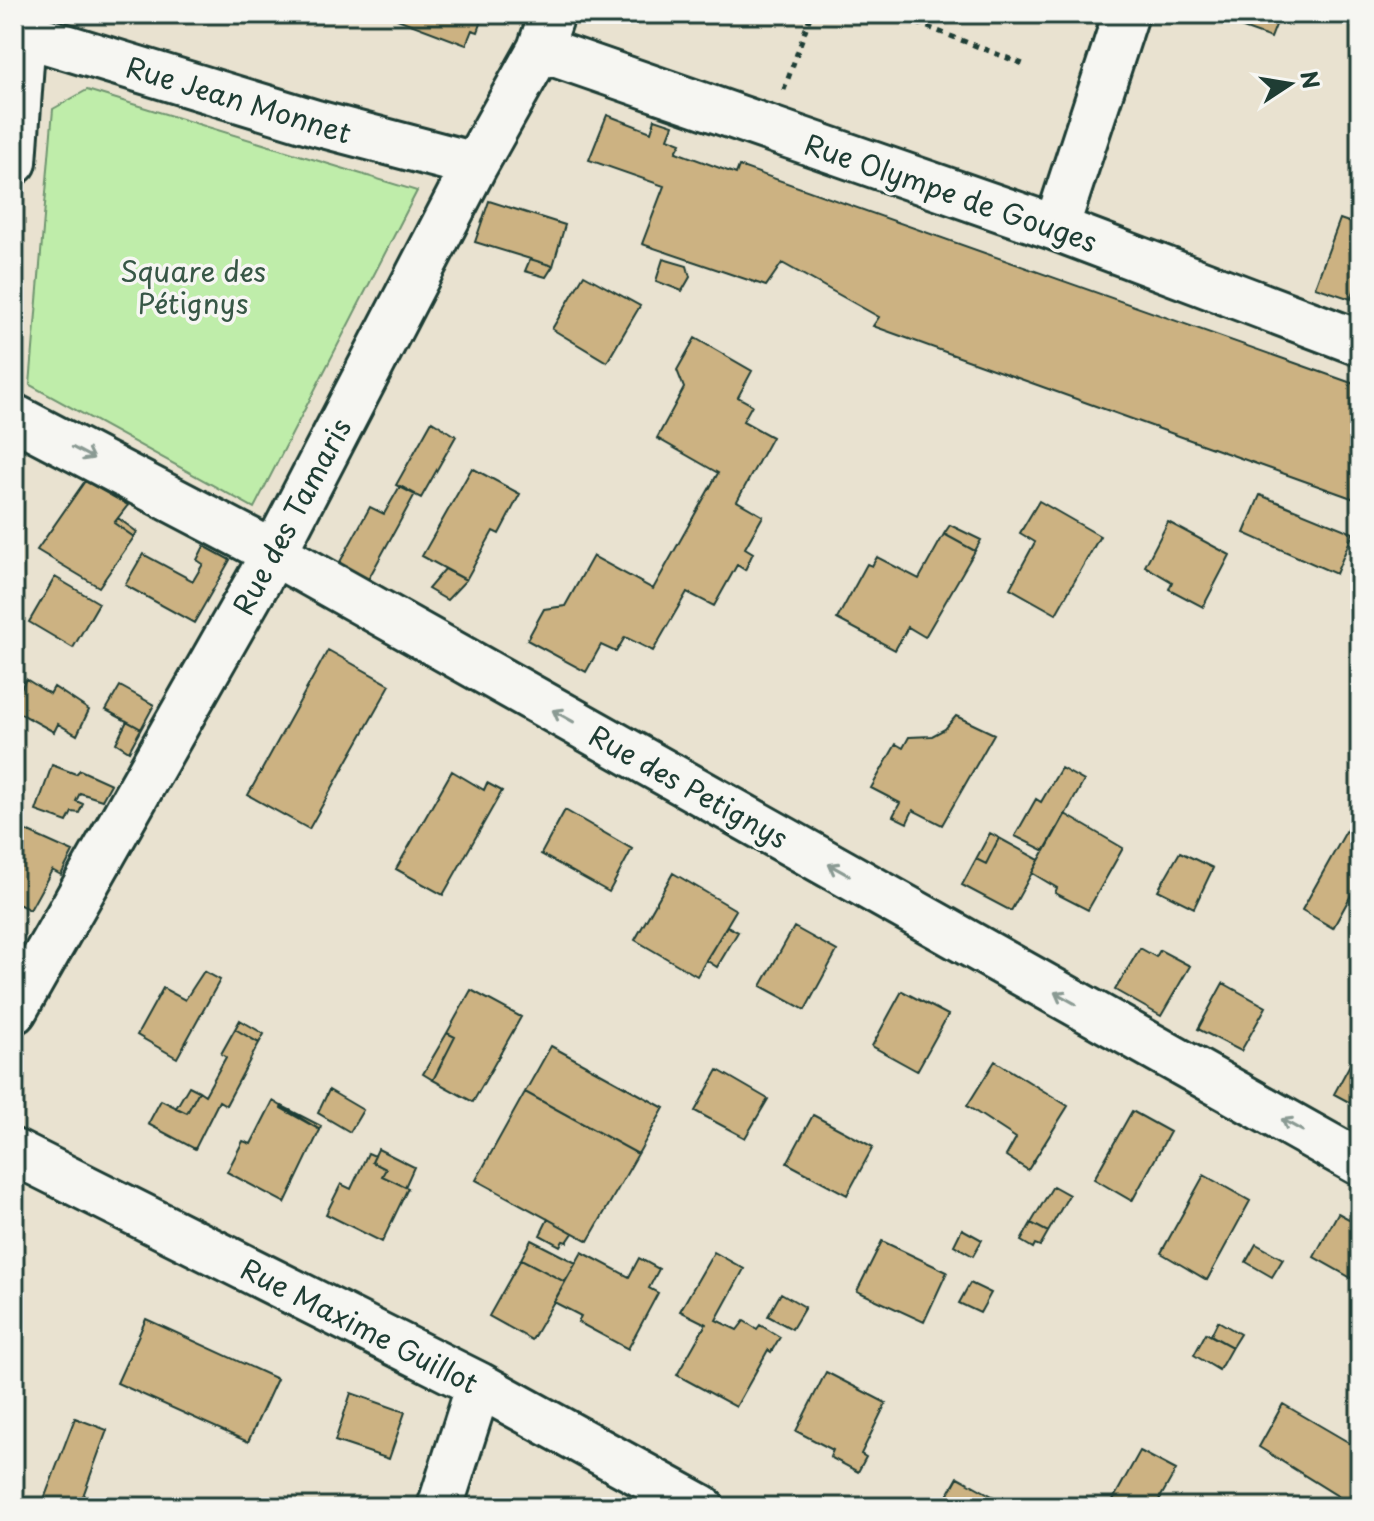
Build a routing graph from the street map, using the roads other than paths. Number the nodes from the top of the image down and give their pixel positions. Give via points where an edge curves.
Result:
1 (1126, 14) edge
2 (24, 24) edge
3 (546, 32) edge
4 (14, 162) edge
5 (475, 165) junction
6 (1056, 228) junction
7 (1360, 343) edge
8 (14, 417) edge
9 (274, 553) junction
10 (14, 1011) edge
11 (14, 1152) edge
12 (1360, 1163) edge
13 (479, 1385) junction
14 (440, 1507) edge
15 (701, 1507) edge

1 - 6 street
2 - 4 street
2 - 5 street, Rue Jean Monnet via 316,123
3 - 5 street, Rue des Tamaris
3 - 6 street, Rue Olympe de Gouges via 771,129
5 - 9 street, Rue des Tamaris
6 - 7 street, Rue Olympe de Gouges
8 -> 9 street, Rue des Petignys
9 - 10 street, Rue des Tamaris
12 -> 9 street, Rue des Petignys
11 - 13 street, Rue Maxime Guillot
13 - 14 street
13 - 15 street, Rue Maxime Guillot

